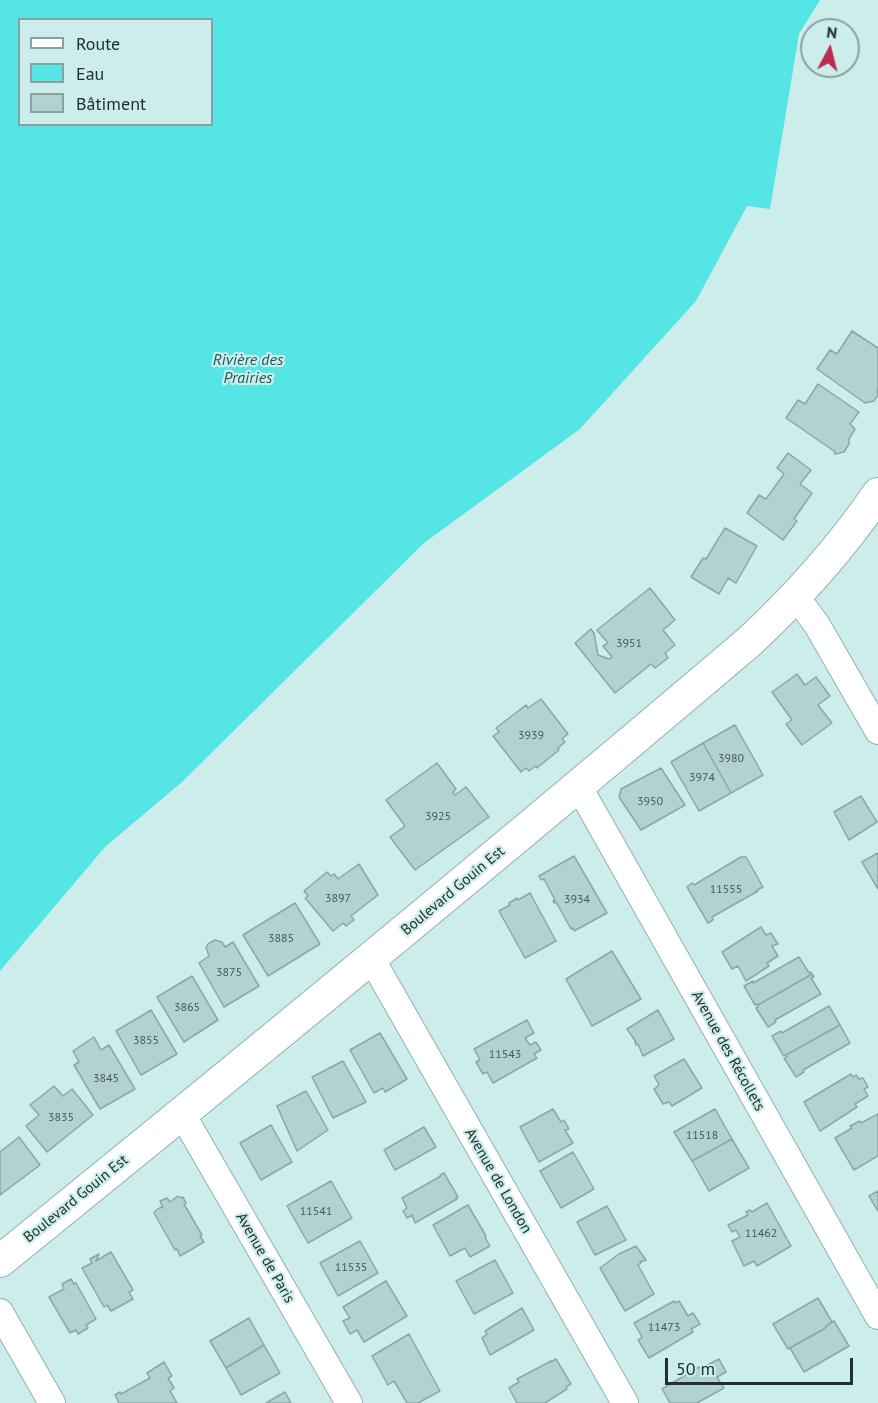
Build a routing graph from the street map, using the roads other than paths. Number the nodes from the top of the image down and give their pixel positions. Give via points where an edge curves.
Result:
1 (878, 494) edge
2 (794, 598) junction
3 (878, 731) edge
4 (579, 787) junction
5 (371, 958) junction
6 (182, 1114) junction
7 (0, 1261) edge
8 (0, 1312) edge
9 (878, 1316) edge
10 (52, 1403) edge
11 (349, 1403) edge
12 (625, 1403) edge

1 - 2 street, Boulevard Gouin Est via 836,551
2 - 3 street via 818,625
2 - 4 street, Boulevard Gouin Est via 750,641
4 - 5 street, Boulevard Gouin Est
4 - 9 street, Avenue des Récollets
5 - 6 street, Boulevard Gouin Est
5 - 12 street, Avenue de London
6 - 7 street, Boulevard Gouin Est
6 - 11 street, Avenue de Paris
8 - 10 street

